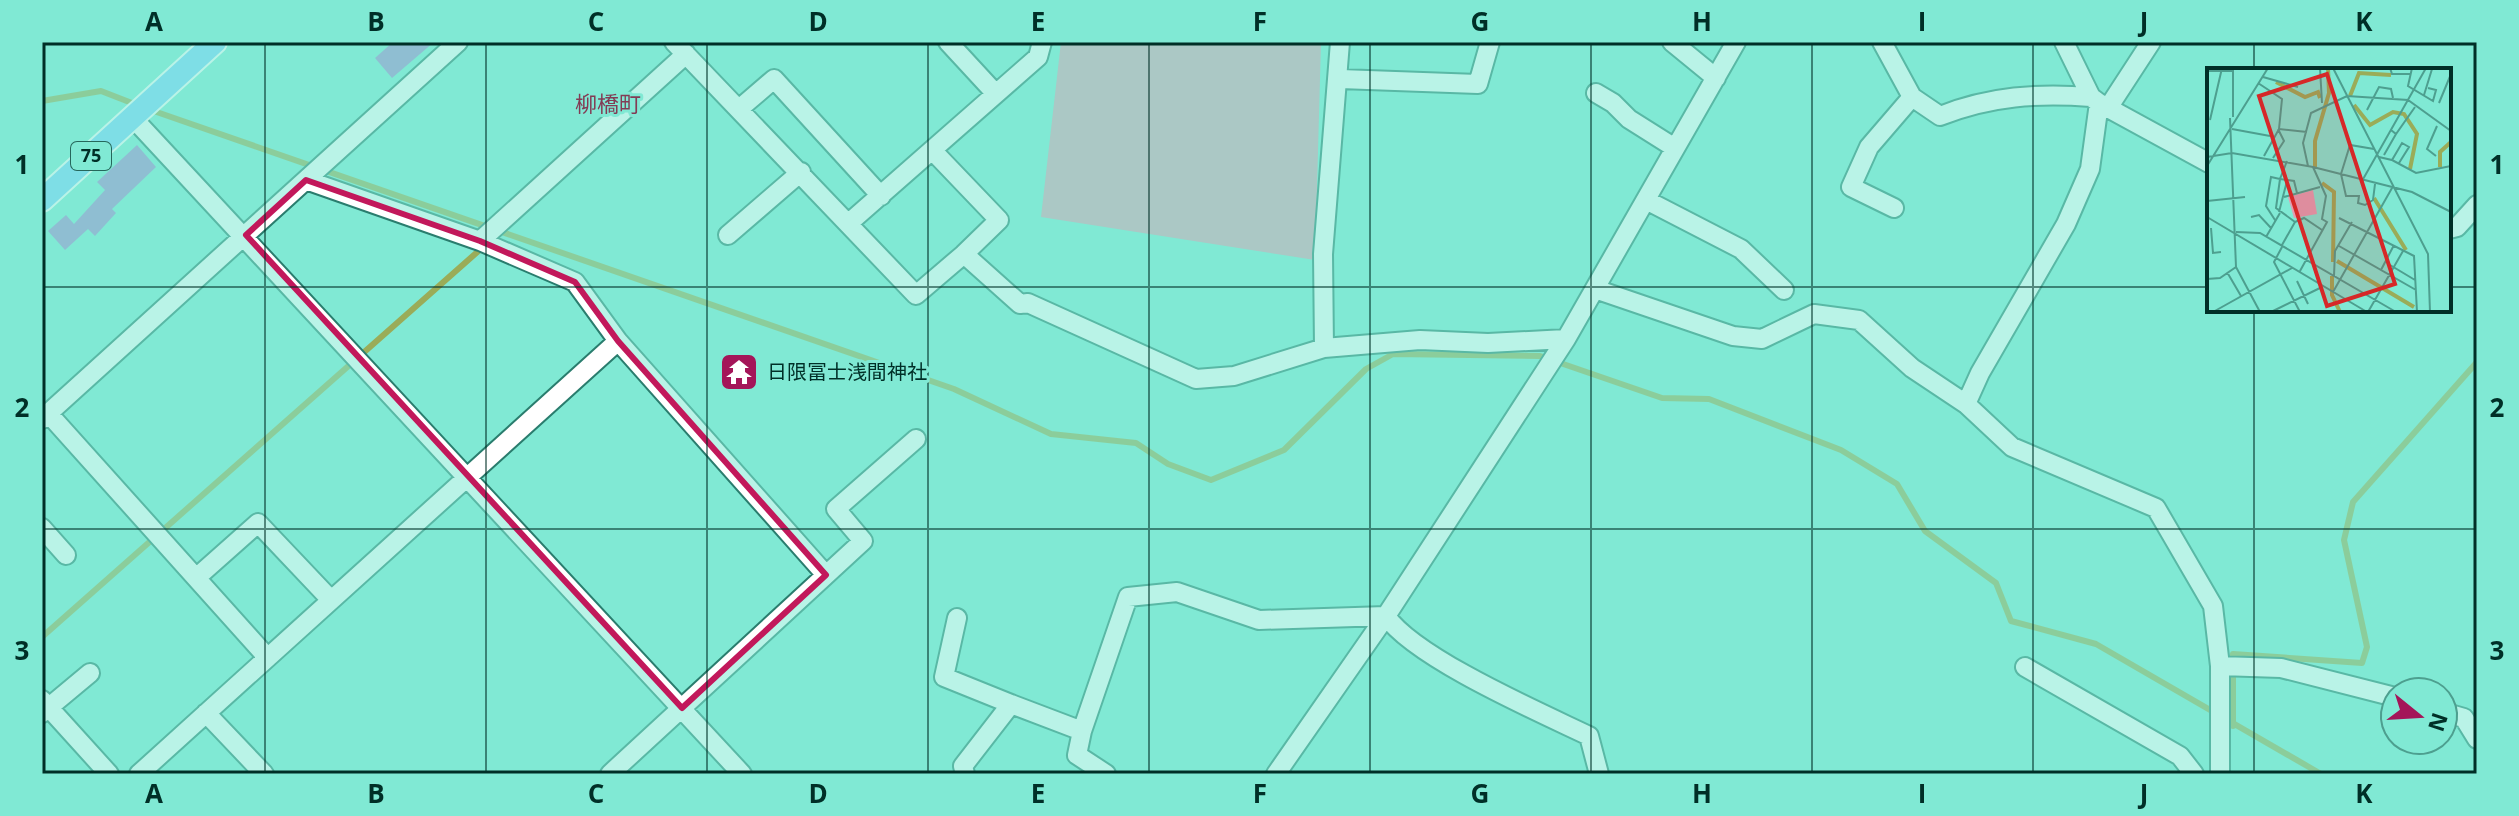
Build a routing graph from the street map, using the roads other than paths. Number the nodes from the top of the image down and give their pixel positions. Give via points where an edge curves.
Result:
1 (215, 42) edge
2 (458, 42) edge
3 (948, 42) edge
4 (1042, 42) edge
5 (1340, 42) edge
6 (1490, 42) edge
7 (1672, 42) edge
8 (1736, 42) edge
9 (2151, 42) edge
10 (1889, 45) edge
11 (2070, 46) edge
12 (680, 48) edge
13 (1716, 78) junction
14 (1340, 79) junction
15 (1596, 93) dead end
16 (996, 94) junction
17 (1912, 97) junction
18 (2100, 103) junction
19 (739, 109) junction
20 (142, 110) junction
21 (1675, 148) junction
22 (932, 150) junction
23 (2207, 162) edge
24 (801, 172) junction
25 (313, 173) junction
26 (881, 196) junction
27 (42, 200) edge
28 (1646, 200) junction
29 (2477, 205) edge
30 (1894, 208) dead end
31 (850, 222) junction
32 (2451, 228) edge
33 (246, 235) junction
34 (728, 235) dead end
35 (480, 241) junction
36 (964, 254) junction
37 (1595, 289) junction
38 (1784, 290) dead end
39 (1566, 339) junction
40 (618, 341) junction
41 (1324, 348) junction
42 (1966, 404) junction
43 (45, 416) edge
44 (916, 439) dead end
45 (468, 476) junction
46 (42, 528) edge
47 (66, 555) dead end
48 (826, 575) junction
49 (196, 578) junction
50 (331, 600) junction
51 (1386, 616) junction
52 (957, 618) dead end
53 (267, 657) junction
54 (2220, 666) junction
55 (2025, 667) dead end
56 (90, 673) dead end
57 (2379, 693) edge
58 (1011, 704) junction
59 (44, 707) edge
60 (682, 708) junction
61 (206, 713) junction
62 (2459, 717) edge
63 (1082, 731) junction
64 (2477, 739) edge
65 (617, 772) edge
66 (109, 774) edge
67 (139, 774) edge
68 (264, 774) edge
69 (742, 774) edge
70 (965, 774) edge
71 (1106, 774) edge
72 (1276, 774) edge
73 (1599, 774) edge
74 (2194, 774) edge
75 (2220, 774) edge

1 - 20 main road, 75
2 - 25 street
3 - 16 street
4 - 16 street via 1038,57
5 - 14 street
6 - 14 street via 1478,84
7 - 13 street
8 - 13 street
9 - 18 street
10 - 17 street
11 - 18 street
12 - 19 street
12 - 35 street
13 - 21 street
14 - 41 street via 1323,254
15 - 21 street
16 - 22 street
17 - 18 street via 1940,116 1976,102 2016,96
17 - 30 street via 1869,147 1851,187
18 - 23 street
18 - 42 street via 2090,169 2066,224
19 - 24 street
19 - 26 street via 774,79
20 - 27 main road, 75
20 - 33 street
21 - 28 street
22 - 26 street
22 - 36 street via 999,220
24 - 31 street
24 - 34 street
25 - 33 street
25 - 35 street
26 - 31 street
28 - 37 street
28 - 38 street via 1741,249
29 - 32 street
31 - 36 street via 916,295
33 - 43 street
33 - 45 street
35 - 40 street via 575,282
36 - 41 street via 1020,304 1028,303 1196,379 1234,376
37 - 39 street
37 - 42 street via 1733,336 1762,339 1814,314 1859,320 1912,368
39 - 41 street via 1420,340
39 - 51 street
40 - 45 street
40 - 48 street
42 - 54 street via 2012,447 2156,508 2213,606
43 - 49 street
44 - 48 street via 836,509 863,541
45 - 50 street
45 - 60 street
46 - 47 street
48 - 60 street
49 - 50 street via 258,523
49 - 53 street
50 - 53 street
51 - 63 street via 1259,620 1177,592 1128,597
51 - 72 street
51 - 73 street via 1398,633 1589,736
52 - 58 street via 944,677
53 - 61 street
54 - 57 street via 2281,668
54 - 75 street
55 - 74 street via 2180,756
56 - 59 street
58 - 63 street
58 - 70 street via 963,766
59 - 66 street
60 - 65 street
60 - 69 street
61 - 67 street
61 - 68 street
62 - 64 street
63 - 71 street via 1077,755

